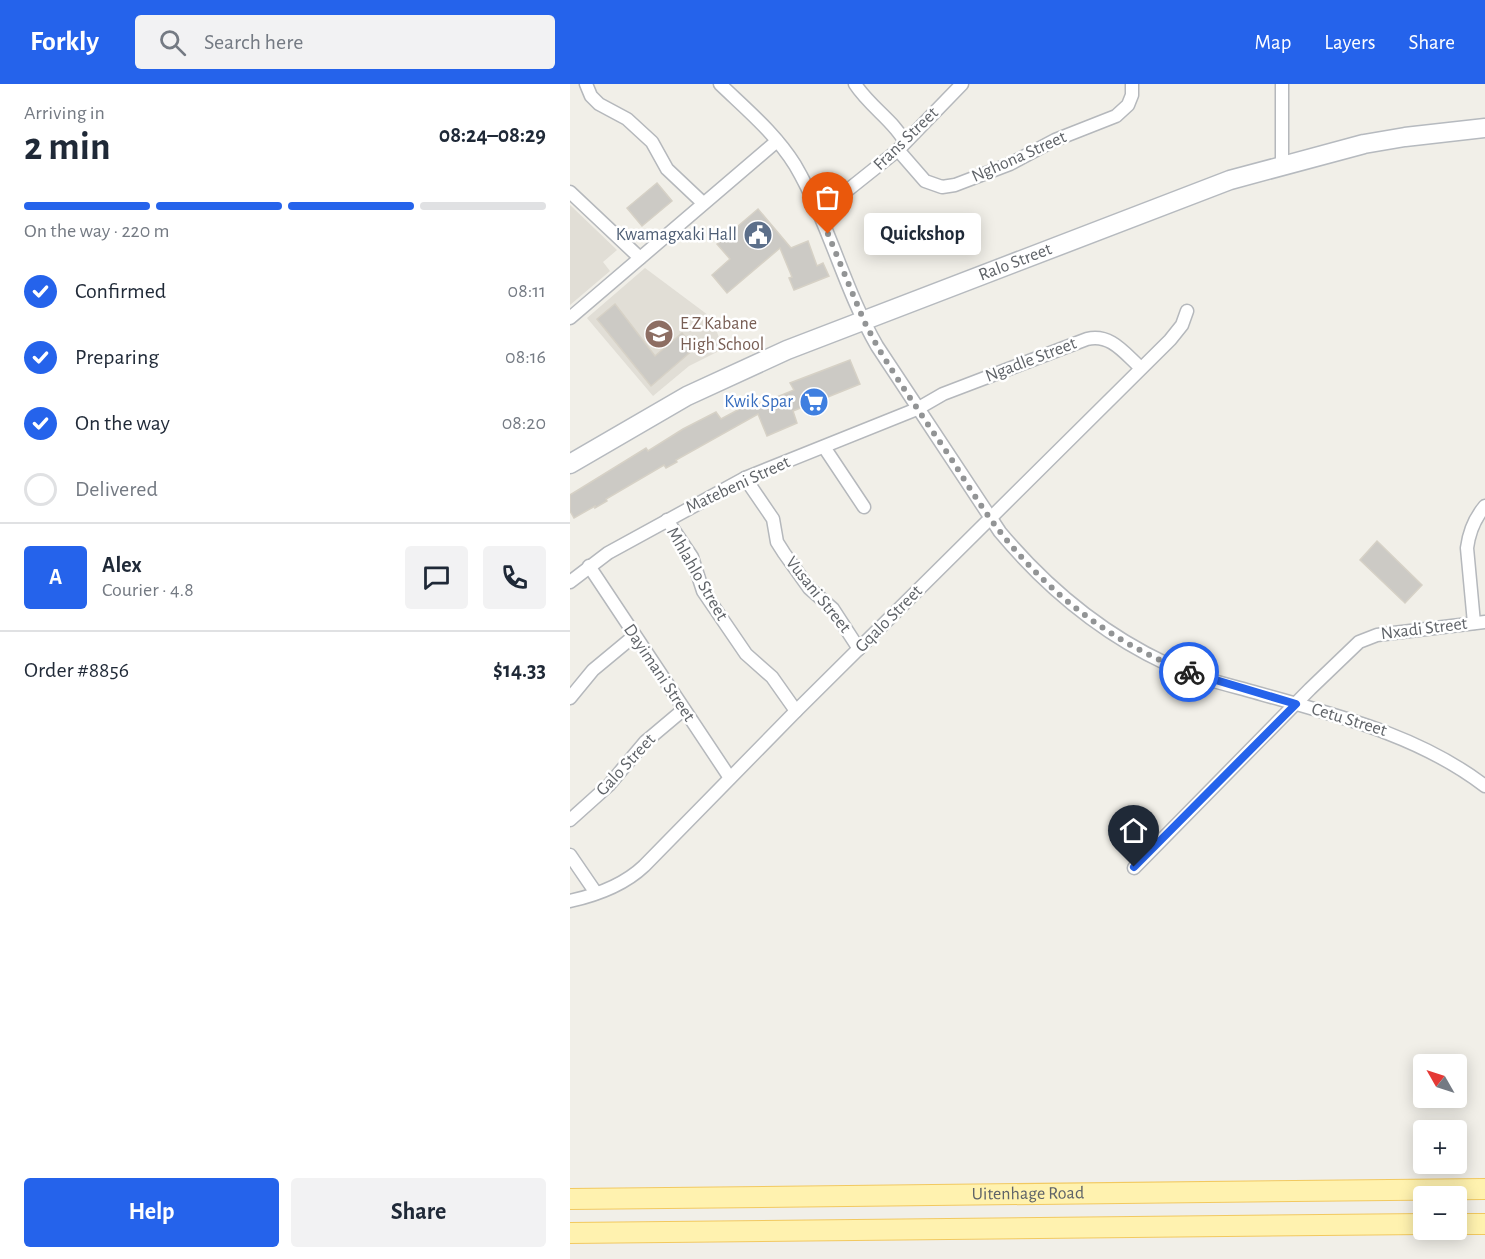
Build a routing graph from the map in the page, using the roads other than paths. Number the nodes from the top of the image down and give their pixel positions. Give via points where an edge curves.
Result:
1 (586, 84) edge
2 (720, 84) edge
3 (855, 84) edge
4 (962, 84) edge
5 (1132, 84) edge
6 (1282, 84) edge
7 (1485, 128) edge
8 (777, 141) junction
9 (901, 146) junction
10 (1282, 165) junction
11 (570, 192) edge
12 (703, 203) junction
13 (819, 213) junction
14 (640, 258) junction
15 (1187, 311) dead end
16 (570, 318) edge
17 (864, 321) junction
18 (1141, 368) junction
19 (917, 409) junction
20 (824, 447) junction
21 (570, 464) edge
22 (745, 478) junction
23 (1485, 506) edge
24 (864, 507) dead end
25 (990, 518) junction
26 (667, 520) junction
27 (589, 566) junction
28 (570, 582) edge
29 (1480, 622) edge
30 (634, 636) junction
31 (859, 649) junction
32 (570, 698) edge
33 (1296, 704) junction
34 (683, 710) junction
35 (796, 711) junction
36 (730, 778) junction
37 (1485, 786) edge
38 (570, 820) edge
39 (570, 855) edge
40 (1134, 867) dead end
41 (596, 893) junction
42 (570, 901) edge
43 (1485, 1189) edge
44 (570, 1199) edge
45 (1413, 1224) edge
46 (1467, 1224) edge
47 (1485, 1224) edge
48 (570, 1233) edge

1 - 12 street via 599,104 627,119 652,142 667,169
2 - 8 street, Cetu Street
3 - 9 street, Nghona Street via 897,130
4 - 9 street, Frans Street
5 - 9 street, Nghona Street via 1128,105 1116,116 955,185 942,187 925,181
6 - 10 street
7 - 10 street, Ralo Street via 1388,140
8 - 12 street
8 - 13 street, Cetu Street via 794,164
9 - 13 street, Frans Street
10 - 17 street, Ralo Street via 1211,187
11 - 14 street
12 - 14 street
13 - 17 street, Cetu Street
14 - 16 street
15 - 18 street, Gqalo Street via 1176,334
17 - 19 street, Cetu Street
17 - 21 street, Ralo Street via 715,381
18 - 19 street, Ngadle Street via 1107,339 1094,337 943,394
18 - 25 street, Gqalo Street
19 - 20 street, Matebeni Street
19 - 25 street, Cetu Street
20 - 22 street, Matebeni Street
20 - 24 street
22 - 26 street, Matebeni Street
22 - 31 street, Vusani Street via 772,519 779,546 809,588 833,609
23 - 29 street via 1468,539
25 - 31 street, Gqalo Street
25 - 33 street, Cetu Street via 1055,591 1129,644 1191,673
26 - 27 street, Matebeni Street
26 - 35 street, Mhlahlo Street via 692,557 703,591 746,654 772,677
27 - 28 street, Matebeni Street
27 - 30 street, Dayimani Street
29 - 33 street, Nxadi Street via 1377,634 1347,652
30 - 32 street via 593,670
30 - 34 street, Dayimani Street
31 - 35 street, Gqalo Street
33 - 37 street, Cetu Street via 1421,745
33 - 40 street, Nxadi Street
34 - 36 street, Dayimani Street
34 - 38 street, Galo Street via 645,742 609,785
35 - 36 street, Gqalo Street
36 - 41 street, Gqalo Street via 635,874
39 - 41 street
41 - 42 street, Gqalo Street
43 - 44 main road, Uitenhage Road
45 - 48 main road, Uitenhage Road
46 - 47 main road

